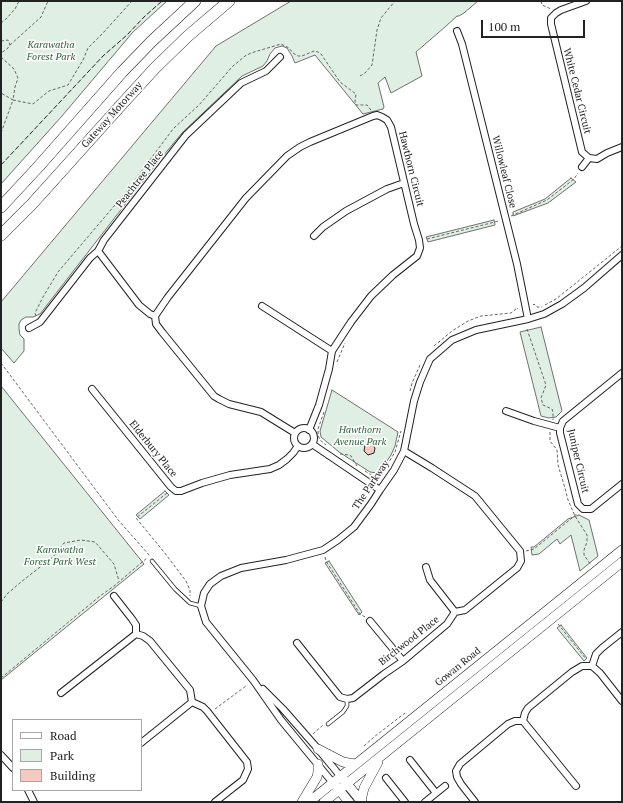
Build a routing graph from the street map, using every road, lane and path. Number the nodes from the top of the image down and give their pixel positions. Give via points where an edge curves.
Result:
1 (19, 1) edge
2 (48, 1) edge
3 (132, 1) edge
4 (195, 1) edge
5 (229, 1) edge
6 (395, 1) edge
7 (541, 1) edge
8 (586, 1) edge
9 (556, 13) junction
10 (1, 23) edge
11 (457, 32) dead end
12 (1, 41) edge
13 (10, 45) junction
14 (1, 53) edge
15 (1, 57) edge
16 (280, 57) dead end
17 (360, 76) dead end
18 (1, 93) edge
19 (13, 100) junction
20 (373, 116) junction
21 (1, 133) edge
22 (622, 147) edge
23 (588, 158) junction
24 (582, 167) joint
25 (404, 183) junction
26 (1, 207) edge
27 (505, 219) junction
28 (1, 235) edge
29 (314, 236) dead end
30 (425, 240) dead end
31 (622, 246) edge
32 (98, 251) junction
33 (622, 255) edge
34 (262, 306) dead end
35 (525, 308) junction
36 (155, 316) junction
37 (528, 319) junction
38 (40, 322) junction
39 (29, 328) dead end
40 (346, 341) dead end
41 (430, 350) dead end
42 (332, 351) junction
43 (423, 360) dead end
44 (1, 364) edge
45 (336, 367) dead end
46 (622, 373) edge
47 (92, 389) dead end
48 (408, 397) dead end
49 (325, 409) dead end
50 (506, 411) dead end
51 (560, 428) junction
52 (309, 430) junction
53 (401, 432) dead end
54 (295, 433) junction
55 (312, 444) junction
56 (298, 446) junction
57 (326, 446) dead end
58 (404, 451) junction
59 (339, 454) dead end
60 (359, 467) dead end
61 (364, 470) dead end
62 (622, 484) edge
63 (173, 489) junction
64 (380, 490) junction
65 (583, 509) junction
66 (323, 550) junction
67 (622, 550) edge
68 (520, 551) junction
69 (150, 556) junction
70 (152, 561) joint
71 (622, 562) edge
72 (426, 567) dead end
73 (119, 582) junction
74 (114, 596) dead end
75 (1, 602) edge
76 (190, 603) junction
77 (201, 606) junction
78 (455, 612) junction
79 (370, 621) joint
80 (558, 624) dead end
81 (622, 632) edge
82 (136, 634) junction
83 (297, 643) dead end
84 (403, 661) junction
85 (592, 666) junction
86 (1, 678) edge
87 (254, 680) junction
88 (246, 686) dead end
89 (61, 693) dead end
90 (347, 699) junction
91 (622, 701) edge
92 (192, 702) junction
93 (207, 711) junction
94 (524, 721) junction
95 (328, 724) dead end
96 (142, 742) edge
97 (318, 749) junction
98 (1, 755) edge
99 (381, 757) junction
100 (410, 760) dead end
101 (318, 764) junction
102 (355, 764) junction
103 (12, 767) edge
104 (386, 778) dead end
105 (340, 781) junction
106 (445, 786) dead end
107 (576, 786) dead end
108 (339, 790) junction
109 (28, 791) edge
110 (436, 793) junction
111 (361, 801) edge
112 (34, 802) edge
113 (215, 802) edge
114 (302, 802) edge
115 (309, 802) edge
116 (324, 802) edge
117 (349, 802) edge
118 (405, 802) edge
119 (425, 802) edge
120 (475, 802) edge

1 - 10 path via 15,10
2 - 13 path via 41,17
3 - 19 path via 88,48 68,85 49,91 32,104
4 - 26 highway, Gateway Motorway via 152,40
5 - 28 highway, Gateway Motorway via 155,68 37,199
6 - 17 path via 381,18 372,65
7 - 9 path via 542,5
8 - 9 street
9 - 23 street, White Cedar Circuit via 551,18 551,24 582,152
11 - 27 street, Willowleaf Close
12 - 13 path via 8,40
13 - 14 path
15 - 19 path via 14,69 18,78
16 - 32 street, Peachtree Place via 266,71 241,83 186,135
18 - 19 path
19 - 21 path
20 - 25 street, Hawthorn Circuit via 384,118 391,127
20 - 36 street via 310,142 287,156 246,198
20 - 38 path via 367,105 356,105 356,94 340,82 318,52 298,56 281,44 245,56 174,129 126,192 58,272 35,313
22 - 23 street via 597,159
23 - 24 street
24 - 27 path via 574,179 547,200
25 - 29 street via 346,211
25 - 42 street, Hawthorn Circuit via 419,240 417,256 371,296
27 - 30 path
27 - 35 street, Willowleaf Close
31 - 35 path via 556,299 541,308 534,304
32 - 36 street via 139,305
32 - 38 street, Peachtree Place
33 - 37 street, The Parkway via 562,304
34 - 42 street
35 - 37 street, Willowleaf Close
35 - 41 path via 516,308 510,313 481,316 468,321
36 - 54 street via 156,324 214,396 229,404 261,412
37 - 58 street, The Parkway via 476,330 452,340 430,359 414,401
38 - 39 street, Peachtree Place
40 - 45 path
42 - 52 street, Hawthorn Circuit via 319,405
43 - 48 path
44 - 69 path via 119,520
46 - 51 street, Juniper Circuit via 563,420
47 - 63 street, Elderbury Place
49 - 57 path via 318,435
50 - 51 street
51 - 65 street, Juniper Circuit via 578,504
52 - 54 street via 305,428
52 - 55 street via 314,436
53 - 61 path via 395,452 381,475 373,476
54 - 56 street via 294,440
55 - 56 street via 305,448
55 - 64 street
56 - 63 street, Elderbury Place via 287,459 270,469 230,475 181,491
58 - 64 street, The Parkway
58 - 68 street via 475,496
59 - 60 path via 352,456
62 - 65 street, Juniper Circuit via 591,509
63 - 76 path via 136,518 186,581 190,590
64 - 66 street, The Parkway via 354,527
65 - 68 path via 534,549
66 - 77 street, The Parkway via 240,568 221,576 210,584 204,593
66 - 79 path via 326,561 360,614
67 - 102 main road, Gowan Road
68 - 78 street, Birchwood Place via 522,561 517,568 465,610
69 - 70 path
69 - 73 path
70 - 76 lane via 175,590
71 - 99 main road, Gowan Road
72 - 78 street via 430,580
73 - 75 path via 114,564 95,542 81,540 64,543 53,557 20,582
73 - 86 path
74 - 82 street via 136,625
76 - 77 lane
77 - 87 street via 206,622
78 - 84 street, Birchwood Place via 447,624
79 - 84 street
80 - 85 path
81 - 85 street via 596,654
82 - 89 street
82 - 92 street via 150,641 190,690
83 - 90 street via 340,697
84 - 90 street, Birchwood Place via 353,698
85 - 91 street
85 - 94 street via 582,666 572,672 528,708
87 - 97 street via 284,709
87 - 101 street via 281,720
88 - 93 path via 216,709
90 - 95 lane via 347,706 343,712
92 - 93 street
92 - 96 street
93 - 113 street via 247,762 248,769 243,780
94 - 107 street
94 - 120 street via 508,724 460,764 456,771 457,778
97 - 102 main road via 343,762
97 - 105 street
98 - 103 street
99 - 105 main road, Gowan Road
99 - 111 main road via 364,788
100 - 110 street
101 - 105 street
101 - 114 main road via 317,777
102 - 105 main road, Gowan Road
104 - 118 street
105 - 108 main road
105 - 111 main road
105 - 115 main road, Gowan Road
106 - 110 street
108 - 116 main road
108 - 117 main road
109 - 112 street
110 - 119 street

